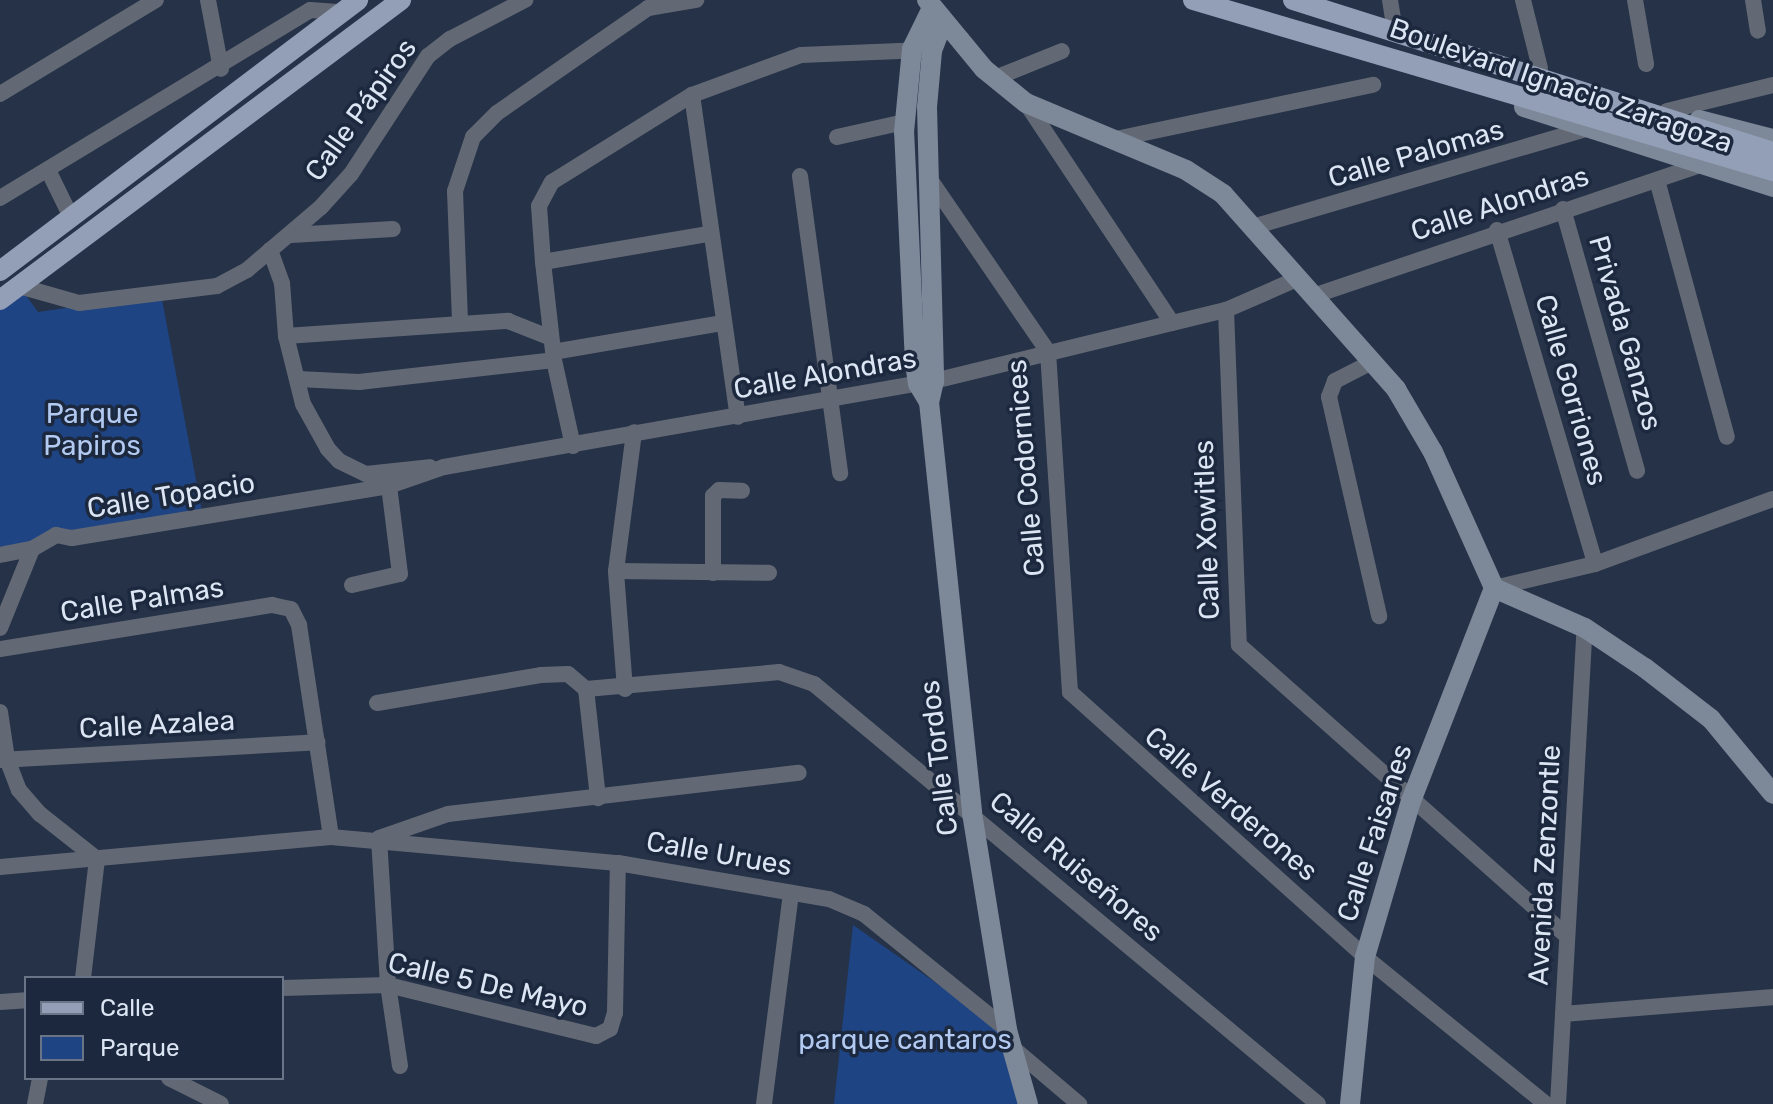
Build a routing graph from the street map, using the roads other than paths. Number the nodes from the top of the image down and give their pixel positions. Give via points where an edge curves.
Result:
1 (156, 0) edge
2 (208, 0) edge
3 (401, 0) edge
4 (525, 0) edge
5 (696, 0) edge
6 (1193, 0) edge
7 (1293, 0) edge
8 (1390, 0) edge
9 (1523, 0) edge
10 (1635, 0) edge
11 (1753, 0) edge
12 (647, 4) edge
13 (306, 5) edge
14 (349, 6) edge
15 (934, 11) edge
16 (1758, 31) dead end
17 (1395, 33) junction
18 (1429, 43) junction
19 (922, 50) junction
20 (1062, 51) dead end
21 (1646, 64) dead end
22 (1416, 65) junction
23 (1540, 68) junction
24 (221, 69) junction
25 (995, 78) junction
26 (1373, 85) dead end
27 (1773, 85) edge
28 (0, 94) edge
29 (692, 95) junction
30 (1026, 103) junction
31 (1667, 111) junction
32 (904, 122) junction
33 (1590, 128) junction
34 (837, 137) dead end
35 (1773, 139) edge
36 (1111, 140) junction
37 (1773, 152) edge
38 (1704, 164) junction
39 (1773, 171) edge
40 (49, 172) junction
41 (800, 176) dead end
42 (929, 178) junction
43 (1657, 180) junction
44 (1773, 187) edge
45 (0, 198) edge
46 (1563, 209) junction
47 (72, 219) junction
48 (1256, 226) junction
49 (393, 229) dead end
50 (1497, 230) junction
51 (709, 234) junction
52 (291, 235) junction
53 (270, 250) junction
54 (543, 262) junction
55 (0, 271) edge
56 (1297, 279) junction
57 (19, 286) junction
58 (1313, 296) junction
59 (0, 300) edge
60 (1226, 310) junction
61 (460, 321) junction
62 (722, 323) junction
63 (1172, 323) junction
64 (286, 336) junction
65 (553, 350) junction
66 (1048, 352) junction
67 (1372, 362) junction
68 (298, 379) junction
69 (927, 389) junction
70 (829, 403) junction
71 (738, 417) junction
72 (634, 432) junction
73 (1727, 437) dead end
74 (573, 446) junction
75 (444, 467) junction
76 (1637, 471) dead end
77 (840, 473) dead end
78 (389, 486) junction
79 (742, 491) dead end
80 (355, 492) joint
81 (1773, 499) edge
82 (32, 549) junction
83 (0, 555) edge
84 (1595, 564) junction
85 (616, 571) junction
86 (713, 573) junction
87 (769, 573) dead end
88 (352, 585) dead end
89 (1494, 588) junction
90 (1379, 616) dead end
91 (0, 628) edge
92 (1585, 628) junction
93 (0, 649) edge
94 (586, 689) junction
95 (625, 689) junction
96 (1070, 692) joint
97 (377, 703) dead end
98 (0, 712) edge
99 (317, 742) junction
100 (4, 759) edge
101 (799, 773) dead end
102 (1773, 794) edge
103 (598, 798) junction
104 (1411, 801) junction
105 (972, 813) junction
106 (331, 837) junction
107 (379, 838) junction
108 (97, 859) junction
109 (618, 863) junction
110 (0, 867) edge
111 (791, 893) junction
112 (1567, 936) junction
113 (1365, 957) junction
114 (83, 976) edge
115 (388, 985) junction
116 (284, 988) edge
117 (1773, 997) edge
118 (24, 1000) edge
119 (0, 1002) edge
120 (1563, 1014) junction
121 (1010, 1039) junction
122 (400, 1066) dead end
123 (40, 1080) edge
124 (173, 1080) edge
125 (35, 1104) edge
126 (221, 1104) edge
127 (764, 1104) edge
128 (1028, 1104) edge
129 (1079, 1104) edge
130 (1318, 1104) edge
131 (1350, 1104) edge
132 (1546, 1104) edge
133 (1558, 1104) edge

1 - 28 street
2 - 24 street
3 - 57 main road
4 - 52 street, Calle Pápiros via 428,56 351,174
5 - 12 street
6 - 22 main road, Boulevard Ignacio Zaragoza
7 - 17 main road, Boulevard Ignacio Zaragoza
8 - 17 street
9 - 23 street
10 - 21 street
11 - 16 street
12 - 61 street via 497,113 467,147 455,191
13 - 14 street
13 - 24 street
14 - 47 main road
15 - 19 street, Calle Tordos
15 - 25 street
17 - 18 main road, Boulevard Ignacio Zaragoza
18 - 23 street, Boulevard Ignacio Zaragoza via 1470,46
18 - 37 main road
19 - 29 street via 801,55
19 - 32 street, Calle Tordos
19 - 42 street, Calle Tordos
20 - 25 street
22 - 33 street, Boulevard Ignacio Zaragoza via 1454,85
22 - 39 main road
23 - 31 street, Boulevard Ignacio Zaragoza
24 - 40 street
25 - 30 street
26 - 36 street
27 - 31 street
29 - 51 street
29 - 54 street via 552,182 539,206
30 - 36 street
30 - 63 street
31 - 35 street, Boulevard Ignacio Zaragoza
32 - 34 street
32 - 69 street, Calle Tordos
33 - 38 street, Boulevard Ignacio Zaragoza
33 - 48 street, Calle Palomas
36 - 48 street via 1186,170 1223,194
38 - 43 street, Calle Alondras
38 - 44 street, Boulevard Ignacio Zaragoza
40 - 45 street
40 - 47 street
41 - 70 street
42 - 66 street, Calle Codornices
42 - 69 street, Calle Tordos
43 - 46 street, Calle Alondras
43 - 73 street
46 - 50 street, Calle Alondras
46 - 76 street, Privada Ganzos
47 - 55 main road
48 - 56 street
49 - 52 street
50 - 58 street, Calle Alondras
50 - 84 street, Calle Gorriones
51 - 54 street
51 - 62 street
52 - 53 street, Calle Pápiros
53 - 57 street, Calle Pápiros via 217,286 179,292 79,303
53 - 64 street via 282,283
54 - 65 street
56 - 58 street
56 - 60 street, Calle Alondras
57 - 59 main road
58 - 67 street
60 - 63 street, Calle Alondras
60 - 104 street, Calle Xowitles via 1239,645
61 - 64 street
61 - 65 street via 508,321
62 - 65 street
62 - 71 street
63 - 66 street, Calle Alondras
64 - 68 street
65 - 68 street via 359,382
65 - 74 street
66 - 69 street, Calle Alondras
66 - 96 street, Calle Codornices
67 - 89 street via 1396,389 1433,452
67 - 90 street via 1335,381 1329,397
68 - 75 street via 315,430 350,468 366,474
69 - 70 street, Calle Alondras
69 - 105 street, Calle Tordos
70 - 71 street, Calle Alondras
70 - 77 street
71 - 72 street, Calle Alondras
72 - 74 street, Calle Alondras
72 - 85 street
74 - 75 street, Calle Alondras
75 - 78 street, Calle Alondras
78 - 80 street, Calle Alondras
78 - 88 street via 400,574
79 - 86 street via 719,490 713,496
80 - 82 street, Calle Topacio via 72,538 56,535
81 - 84 street
82 - 83 street, Calle Topacio
82 - 91 street
84 - 89 street
85 - 86 street
85 - 95 street
86 - 87 street
89 - 92 street
89 - 104 street, Calle Faisanes
92 - 102 street via 1711,719
92 - 112 street, Avenida Zenzontle
93 - 99 street, Calle Palmas via 272,605 291,609 299,625
94 - 95 street
94 - 97 street via 568,674 541,675
94 - 103 street
95 - 105 street, Calle Ruiseñores via 779,672 797,675
96 - 113 street, Calle Verderones
98 - 100 street
99 - 100 street, Calle Azalea
99 - 106 street
100 - 108 street via 19,790 40,814
101 - 103 street, Calle Urues
103 - 107 street, Calle Urues via 448,814
104 - 112 street, Calle Xowitles
104 - 113 street, Calle Faisanes
105 - 121 street, Calle Tordos
105 - 130 street, Calle Ruiseñores
106 - 107 street, Calle Urues
106 - 108 street, Calle Urues
107 - 109 street, Calle Urues
107 - 115 street
108 - 110 street, Calle Urues
108 - 114 street
109 - 111 street, Calle Urues
109 - 115 street, Calle 5 De Mayo via 615,1013 610,1029 596,1036
111 - 121 street, Calle Urues via 829,899 864,914
111 - 127 street
112 - 120 street, Avenida Zenzontle
113 - 131 street, Calle Faisanes
113 - 132 street, Calle Verderones
115 - 116 street, Calle 5 De Mayo
115 - 122 street
117 - 120 street
118 - 119 street
120 - 133 street, Avenida Zenzontle
121 - 128 street, Calle Tordos
121 - 129 street, Calle Urues
123 - 125 street
124 - 126 street

